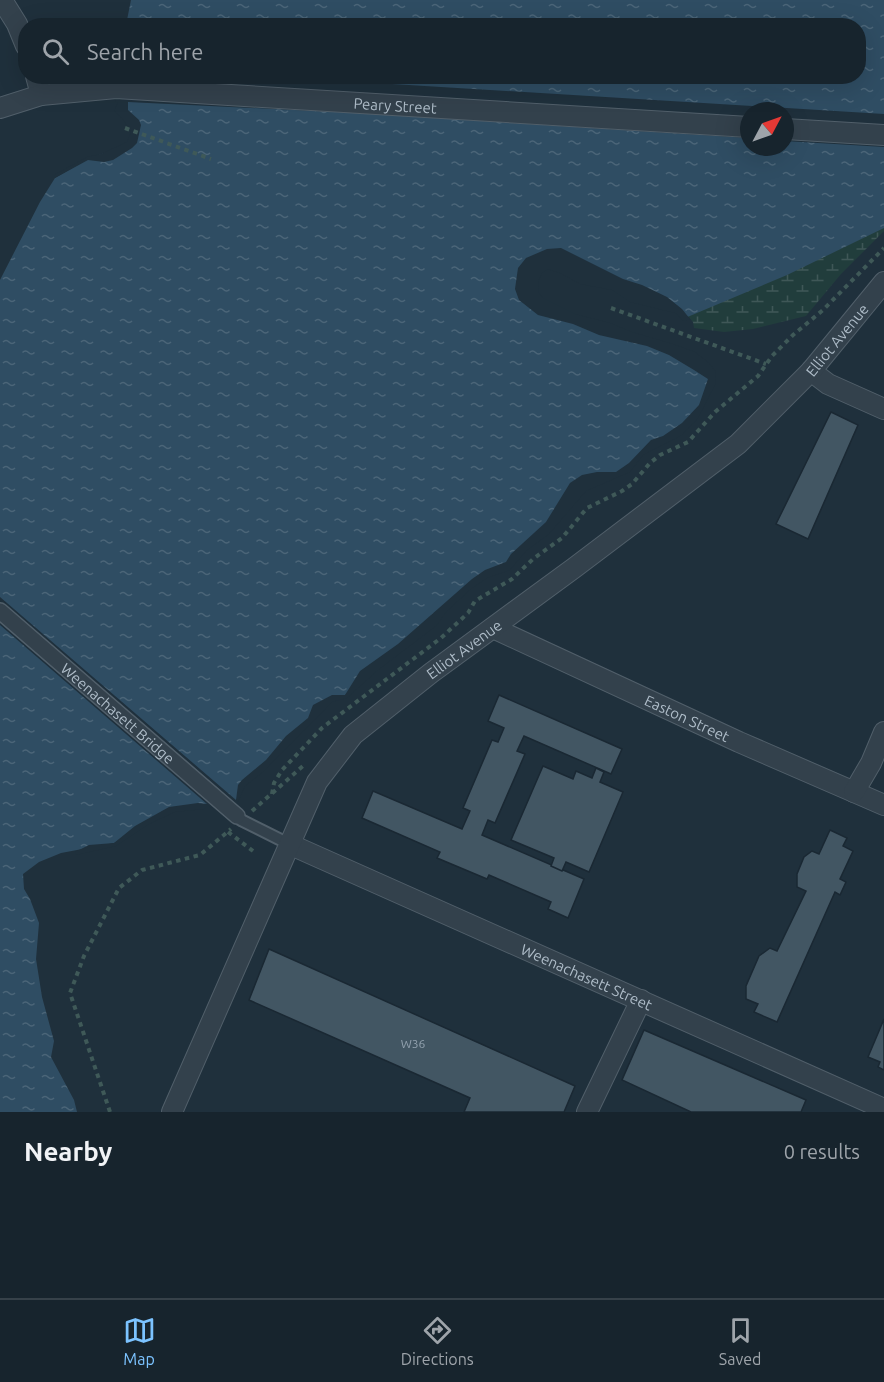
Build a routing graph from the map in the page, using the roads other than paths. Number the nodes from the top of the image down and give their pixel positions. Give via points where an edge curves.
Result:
1 (2, 0) edge
2 (18, 26) edge
3 (39, 86) edge
4 (0, 108) edge
5 (740, 126) edge
6 (794, 130) edge
7 (884, 135) edge
8 (884, 282) edge
9 (811, 371) junction
10 (884, 409) edge
11 (0, 611) edge
12 (493, 628) junction
13 (884, 732) edge
14 (854, 792) junction
15 (884, 805) edge
16 (239, 818) joint
17 (289, 844) junction
18 (642, 1000) junction
19 (884, 1109) edge
20 (172, 1112) edge
21 (587, 1112) edge

1 - 2 street
3 - 4 street, Peary Street
3 - 5 street, Peary Street
6 - 7 street
8 - 9 street, Elliot Avenue
9 - 10 street via 828,384
9 - 12 street, Elliot Avenue via 738,444
11 - 16 street, Weenachasett Bridge
12 - 14 street, Easton Street
12 - 17 street, Elliot Avenue via 353,735 317,782
13 - 14 street
14 - 15 street, Easton Street
16 - 17 lane
17 - 18 street, Weenachasett Street
17 - 20 street, Elliot Avenue
18 - 19 street, Weenachasett Street
18 - 21 street

